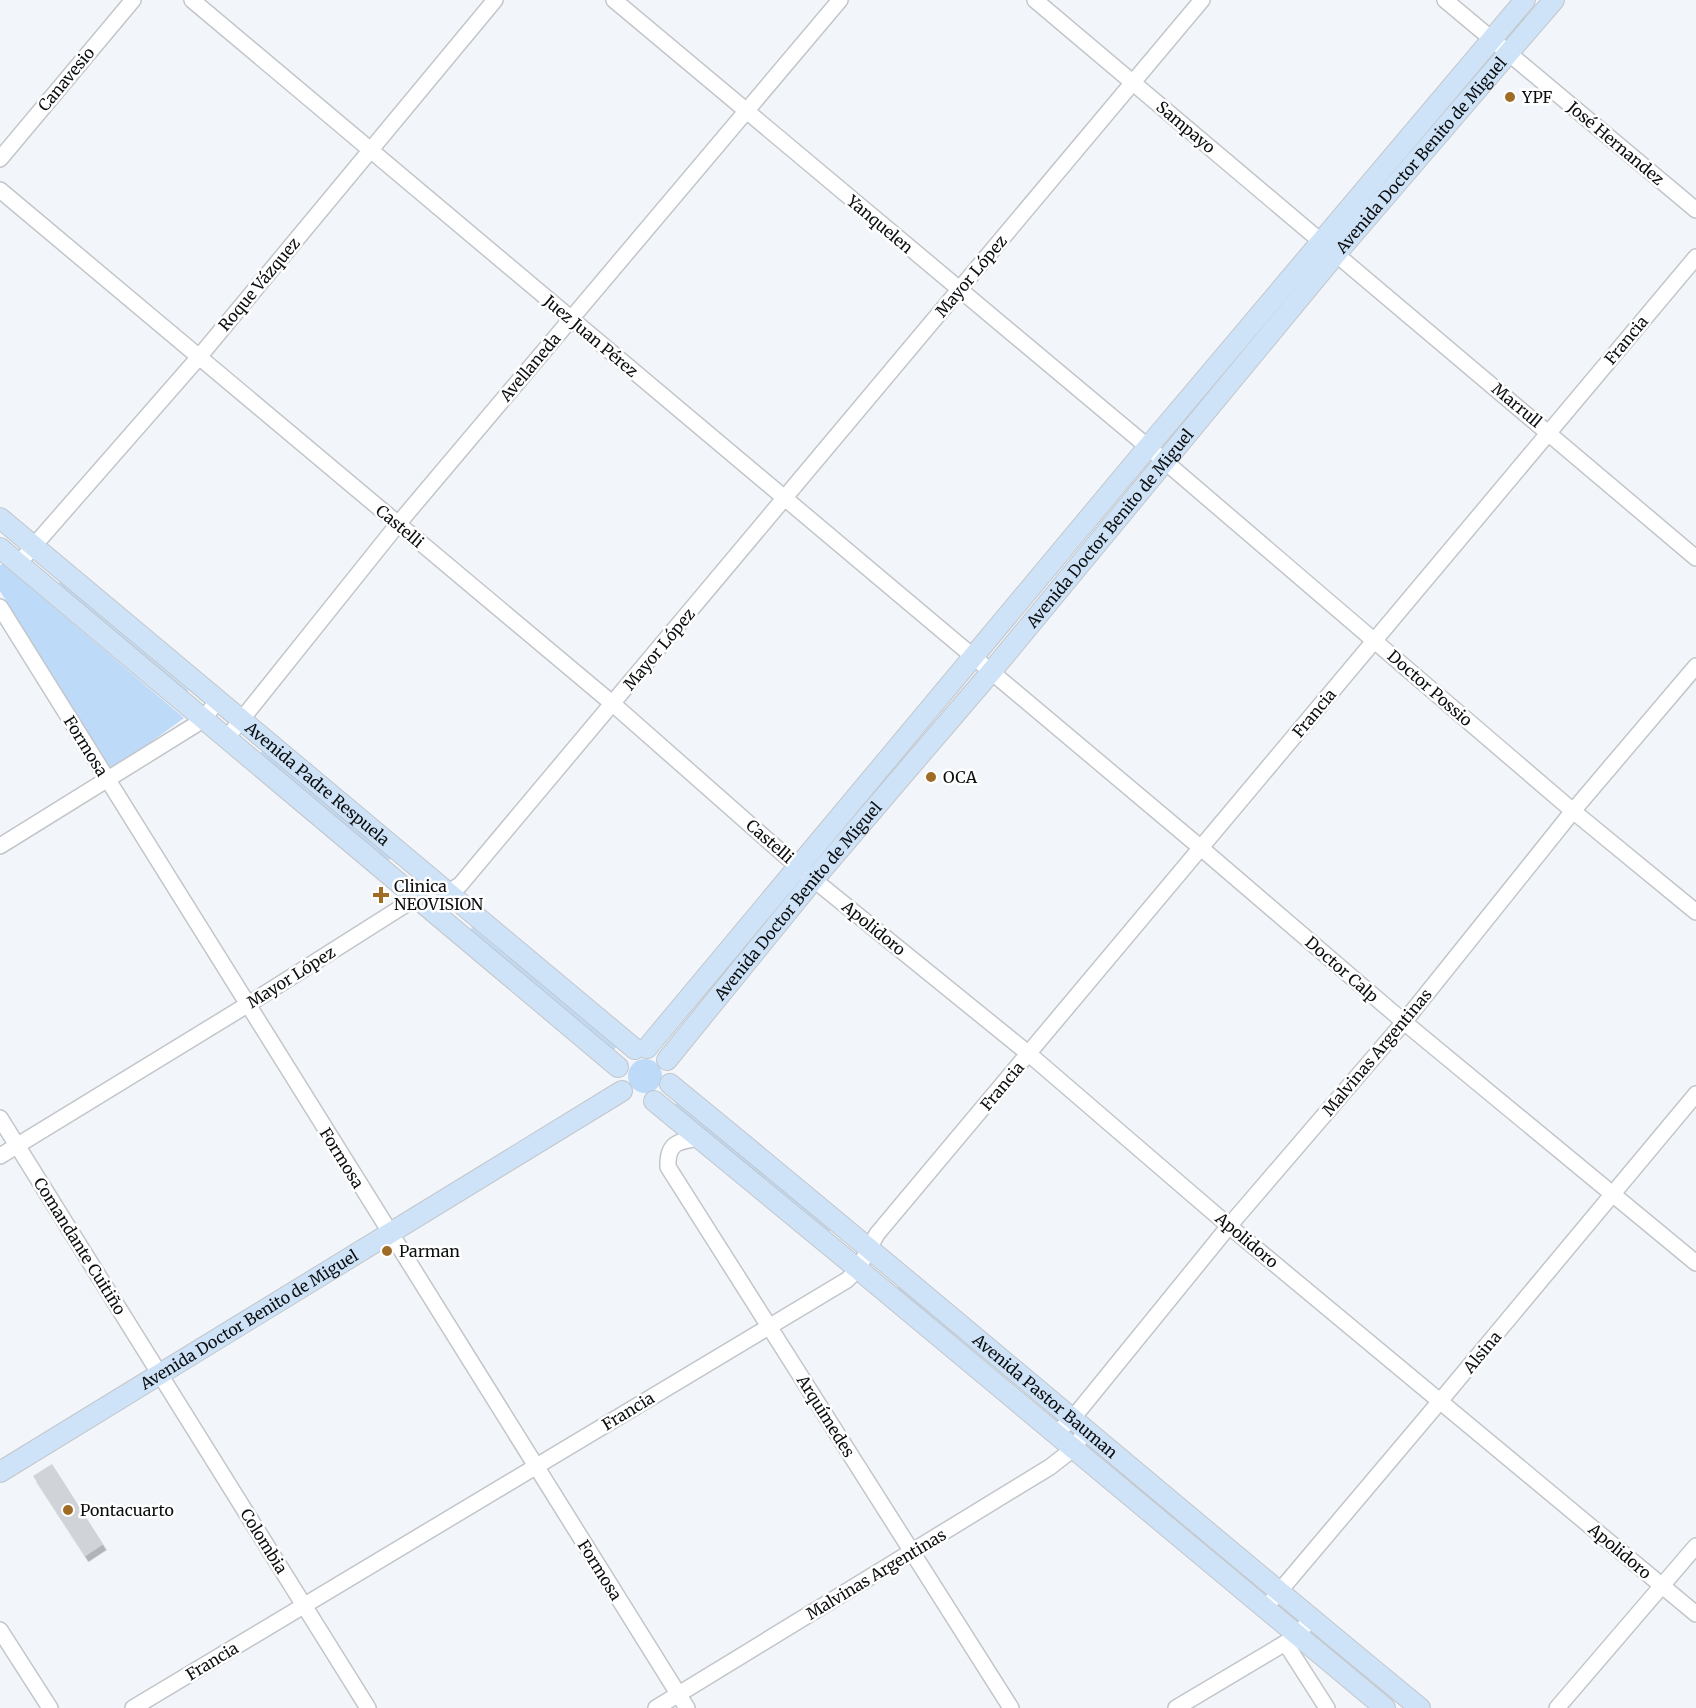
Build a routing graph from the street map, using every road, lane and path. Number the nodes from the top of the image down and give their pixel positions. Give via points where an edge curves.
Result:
1 (133, 0) edge
2 (192, 0) edge
3 (495, 0) edge
4 (614, 0) edge
5 (840, 0) edge
6 (1035, 0) edge
7 (1202, 0) edge
8 (1445, 0) edge
9 (1525, 0) edge
10 (1554, 0) edge
11 (1492, 39) junction
12 (1509, 53) junction
13 (1133, 82) junction
14 (746, 111) junction
15 (370, 150) junction
16 (0, 159) edge
17 (0, 190) edge
18 (1696, 210) edge
19 (1321, 241) junction
20 (1336, 254) junction
21 (1696, 256) edge
22 (959, 291) junction
23 (571, 319) junction
24 (199, 357) junction
25 (1549, 432) junction
26 (1148, 447) junction
27 (1165, 462) junction
28 (785, 498) junction
29 (2, 524) edge
30 (398, 524) junction
31 (33, 546) junction
32 (0, 548) edge
33 (1696, 558) edge
34 (18, 564) junction
35 (0, 607) edge
36 (1374, 641) junction
37 (973, 657) junction
38 (1696, 666) edge
39 (991, 672) junction
40 (217, 701) junction
41 (613, 704) junction
42 (203, 720) junction
43 (241, 721) junction
44 (226, 739) junction
45 (107, 781) junction
46 (1573, 811) junction
47 (0, 846) edge
48 (1201, 848) junction
49 (797, 866) junction
50 (814, 879) junction
51 (447, 893) junction
52 (416, 898) junction
53 (1696, 912) edge
54 (247, 1005) junction
55 (1404, 1022) junction
56 (641, 1049) junction
57 (1029, 1054) junction
58 (667, 1060) junction
59 (618, 1067) junction
60 (670, 1084) junction
61 (622, 1091) junction
62 (1696, 1094) edge
63 (654, 1101) junction
64 (0, 1118) edge
65 (699, 1138) junction
66 (17, 1146) junction
67 (0, 1156) edge
68 (1613, 1194) junction
69 (1229, 1226) junction
70 (389, 1234) junction
71 (869, 1246) junction
72 (1696, 1263) edge
73 (858, 1269) junction
74 (769, 1326) junction
75 (160, 1374) junction
76 (1441, 1400) junction
77 (1080, 1424) junction
78 (1055, 1434) junction
79 (1073, 1449) junction
80 (536, 1466) junction
81 (0, 1472) edge
82 (1696, 1546) edge
83 (912, 1553) junction
84 (1662, 1586) junction
85 (1279, 1592) junction
86 (304, 1605) junction
87 (1265, 1608) junction
88 (1696, 1614) edge
89 (1311, 1618) junction
90 (0, 1630) edge
91 (1291, 1640) junction
92 (678, 1694) junction
93 (50, 1708) edge
94 (133, 1708) edge
95 (368, 1708) edge
96 (656, 1708) edge
97 (687, 1708) edge
98 (1011, 1708) edge
99 (1176, 1708) edge
100 (1327, 1708) edge
101 (1385, 1708) edge
102 (1420, 1708) edge
103 (1557, 1708) edge

1 - 16 street, Canavesio
2 - 15 street, Juez Juan Pérez
3 - 15 street, Roque Vázquez
4 - 14 street, Yanquelen
5 - 14 street, Avellaneda
6 - 13 street, Sampayo
7 - 13 street, Mayor López
8 - 11 street, José Hernandez
9 - 11 main road, Avenida Doctor Benito de Miguel
10 - 12 main road, Avenida Doctor Benito de Miguel
11 - 12 street, José Hernandez
11 - 19 main road, Avenida Doctor Benito de Miguel
12 - 18 street, José Hernandez
12 - 20 main road, Avenida Doctor Benito de Miguel
13 - 19 street, Sampayo
13 - 22 street, Mayor López
14 - 22 street, Yanquelen
14 - 23 street, Avellaneda
15 - 23 street, Juez Juan Pérez
15 - 24 street, Roque Vázquez
17 - 24 street, Castelli
19 - 20 street, Sampayo
19 - 26 main road, Avenida Doctor Benito de Miguel
20 - 25 street, Marrull
20 - 27 main road, Avenida Doctor Benito de Miguel
21 - 25 street, Francia
22 - 26 street, Yanquelen
22 - 28 street, Mayor López
23 - 28 street, Juez Juan Pérez
23 - 30 street, Avellaneda
24 - 30 street, Castelli
24 - 31 street, Roque Vázquez
25 - 33 street, Marrull
25 - 36 street, Francia
26 - 27 street, Doctor Possio
26 - 37 main road, Avenida Doctor Benito de Miguel
27 - 36 street, Doctor Possio
27 - 39 main road, Avenida Doctor Benito de Miguel
28 - 37 street, Juez Juan Pérez
28 - 41 street, Mayor López
29 - 31 main road, Avenida Padre Respuela
30 - 41 street, Castelli
30 - 43 street, Avellaneda
31 - 34 street, Roque Vázquez
31 - 40 main road, Avenida Padre Respuela
32 - 34 main road, Avenida Padre Respuela
34 - 42 main road, Avenida Padre Respuela
35 - 45 street, Formosa
36 - 46 street, Doctor Possio
36 - 48 street, Francia
37 - 39 street, Juez Juan Pérez
37 - 49 main road, Avenida Doctor Benito de Miguel
38 - 46 street, Malvinas Argentinas
39 - 48 street, Doctor Calp
39 - 50 main road, Avenida Doctor Benito de Miguel
40 - 42 street
40 - 43 main road, Avenida Padre Respuela
41 - 49 street, Castelli
41 - 51 street, Mayor López via 460,885
42 - 44 main road, Avenida Padre Respuela
42 - 45 street
43 - 44 street, Avellaneda
43 - 51 main road, Avenida Padre Respuela
44 - 52 main road, Avenida Padre Respuela
45 - 47 street
45 - 54 street, Formosa
46 - 53 street, Doctor Possio
46 - 55 street, Malvinas Argentinas
48 - 55 street, Doctor Calp
48 - 57 street, Francia
49 - 50 street, Apolidoro
49 - 56 main road, Avenida Doctor Benito de Miguel
50 - 57 street, Apolidoro
50 - 58 main road, Avenida Doctor Benito de Miguel
51 - 52 street, Mayor López
51 - 56 main road, Avenida Padre Respuela
52 - 54 street, Mayor López
52 - 59 main road, Avenida Padre Respuela
54 - 66 street, Mayor López
54 - 70 street, Formosa
55 - 68 street, Doctor Calp
55 - 69 street, Malvinas Argentinas
56 - 58 main road via 659,1052
56 - 59 main road via 628,1053
57 - 69 street, Apolidoro
57 - 71 street, Francia
58 - 60 main road
59 - 61 main road
60 - 63 main road
60 - 71 main road, Avenida Pastor Bauman
61 - 63 main road via 636,1101
61 - 70 main road, Avenida Doctor Benito de Miguel
62 - 68 street, Alsina
63 - 65 main road, Avenida Pastor Bauman
64 - 66 street, Comandante Cuitiño
65 - 73 main road, Avenida Pastor Bauman
65 - 74 street, Arquímedes via 672,1146 667,1156 668,1167
66 - 67 street, Mayor López
66 - 75 street, Comandante Cuitiño
68 - 72 street, Doctor Calp
68 - 76 street, Alsina
69 - 76 street, Apolidoro
69 - 77 street, Malvinas Argentinas
70 - 75 main road, Avenida Doctor Benito de Miguel
70 - 80 street, Formosa
71 - 73 street, Francia
71 - 77 main road, Avenida Pastor Bauman
73 - 74 street, Francia via 847,1280
73 - 78 main road, Avenida Pastor Bauman
74 - 80 street, Francia
74 - 83 street, Arquímedes
75 - 81 main road, Avenida Doctor Benito de Miguel
75 - 86 street, Colombia
76 - 84 street, Apolidoro
76 - 85 street, Alsina
77 - 78 street, Malvinas Argentinas
77 - 79 street, Malvinas Argentinas
77 - 85 main road, Avenida Pastor Bauman
78 - 79 main road, Avenida Pastor Bauman
79 - 83 street, Malvinas Argentinas
79 - 87 main road, Avenida Pastor Bauman
80 - 86 street, Francia
80 - 92 street, Formosa
82 - 84 street
83 - 92 street, Malvinas Argentinas
83 - 98 street, Arquímedes
84 - 88 street, Apolidoro
84 - 103 street
85 - 87 street, Alsina
85 - 89 main road, Avenida Pastor Bauman
86 - 94 street, Francia
86 - 95 street, Colombia
87 - 91 main road, Avenida Pastor Bauman
89 - 91 street
89 - 102 main road, Avenida Pastor Bauman
90 - 93 street
91 - 99 street
91 - 100 street
91 - 101 main road, Avenida Pastor Bauman
92 - 96 street, Malvinas Argentinas
92 - 97 street, Formosa

